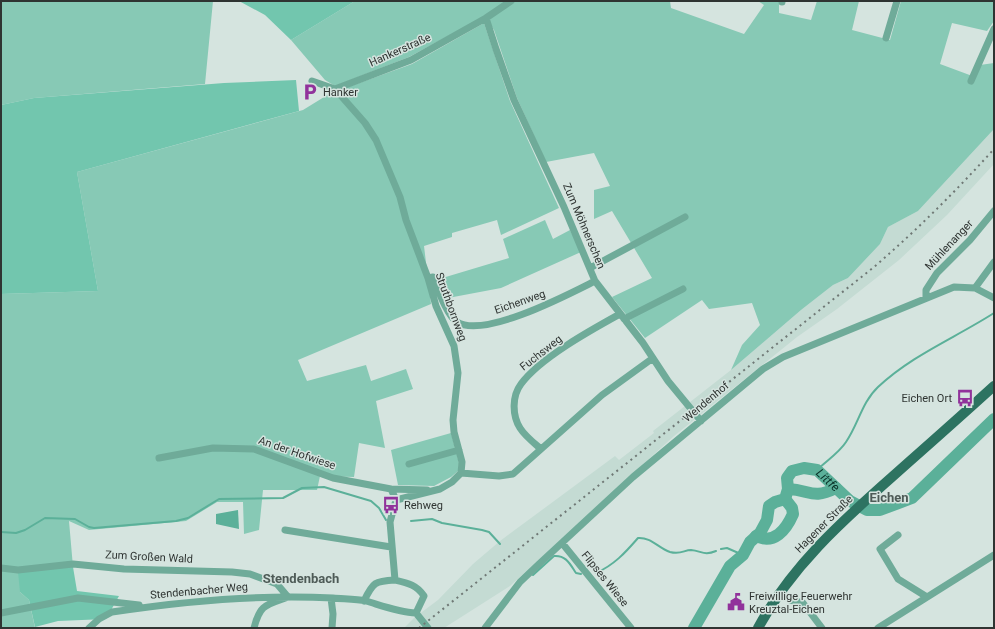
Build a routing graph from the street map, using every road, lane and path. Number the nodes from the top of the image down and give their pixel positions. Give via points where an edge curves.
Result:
1 (511, 1) edge
2 (897, 1) edge
3 (486, 18) junction
4 (994, 29) edge
5 (886, 38) dead end
6 (312, 81) dead end
7 (971, 81) dead end
8 (335, 89) junction
9 (994, 211) edge
10 (685, 217) dead end
11 (994, 262) edge
12 (590, 268) junction
13 (428, 278) junction
14 (595, 281) junction
15 (975, 288) junction
16 (683, 289) dead end
17 (926, 298) junction
18 (994, 298) edge
19 (622, 317) junction
20 (653, 358) junction
21 (994, 386) edge
22 (701, 421) junction
23 (541, 449) junction
24 (459, 450) junction
25 (159, 458) dead end
26 (410, 464) dead end
27 (461, 473) junction
28 (391, 489) junction
29 (434, 490) junction
30 (396, 500) junction
31 (285, 530) dead end
32 (898, 535) dead end
33 (562, 543) junction
34 (391, 547) junction
35 (994, 555) edge
36 (1, 568) edge
37 (396, 580) junction
38 (288, 597) junction
39 (928, 597) junction
40 (331, 598) junction
41 (790, 600) dead end
42 (364, 601) junction
43 (150, 606) junction
44 (1, 613) edge
45 (416, 613) junction
46 (89, 628) edge
47 (254, 628) edge
48 (332, 628) edge
49 (428, 628) edge
50 (485, 628) edge
51 (631, 628) edge
52 (758, 628) edge
53 (822, 628) edge
54 (878, 628) edge

1 - 3 street, Hankerstraße
2 - 5 street
3 - 8 street, Hankerstraße via 411,60
3 - 12 street, Zum Möhnerschen via 514,100
4 - 7 street
6 - 8 street
8 - 13 street, Struthbornweg via 365,123 376,140 400,197
9 - 17 street, Mühlenanger via 937,273 926,290
10 - 12 street
11 - 15 street
12 - 14 street, Zum Möhnerschen
13 - 14 street, Eichenweg via 433,277 451,316 456,322 467,326 515,318
13 - 24 street, Struthbornweg via 436,306 454,346 458,373 453,420
14 - 19 street, Zum Möhnerschen
15 - 17 street, Wendenhof via 954,287
15 - 18 street, Wendenhof
16 - 19 street, Fuchsweg
17 - 22 street, Wendenhof via 783,357 763,369
19 - 20 street, Zum Möhnerschen
19 - 23 street, Fuchsweg via 555,354 520,385 514,405 516,419 525,433
20 - 22 street, Zum Möhnerschen via 668,381
20 - 23 street via 602,395
21 - 52 main road, Hagener Straße via 826,536 795,571
22 - 33 street, Wendenhof via 633,477
23 - 27 street via 516,472 508,475
24 - 26 street
24 - 27 street, Struthbornweg
25 - 28 street, An der Hofwiese via 213,448 254,449 333,478
27 - 29 street via 452,482
28 - 29 street, An der Hofwiese
28 - 30 street
29 - 30 street
30 - 34 street via 390,522
31 - 34 street
32 - 39 street via 880,549 898,579
33 - 50 street, Wendenhof via 520,582
33 - 51 street, Flipses Wiese
34 - 37 street
35 - 39 street
36 - 38 street, Zum Großen Wald via 18,570 73,564 124,569 232,572 250,574 277,584
37 - 42 street via 378,581
37 - 45 street via 410,583 424,596
38 - 40 street, Stendenbacher Weg
38 - 43 street, Stendenbacher Weg via 212,599
38 - 47 street via 262,607 257,613
39 - 54 street
40 - 42 street, Stendenbacher Weg
40 - 48 street
41 - 53 street via 803,603
42 - 45 street, Stendenbacher Weg
43 - 44 street via 78,598
43 - 46 street, Stendenbacher Weg via 112,612
45 - 49 street

